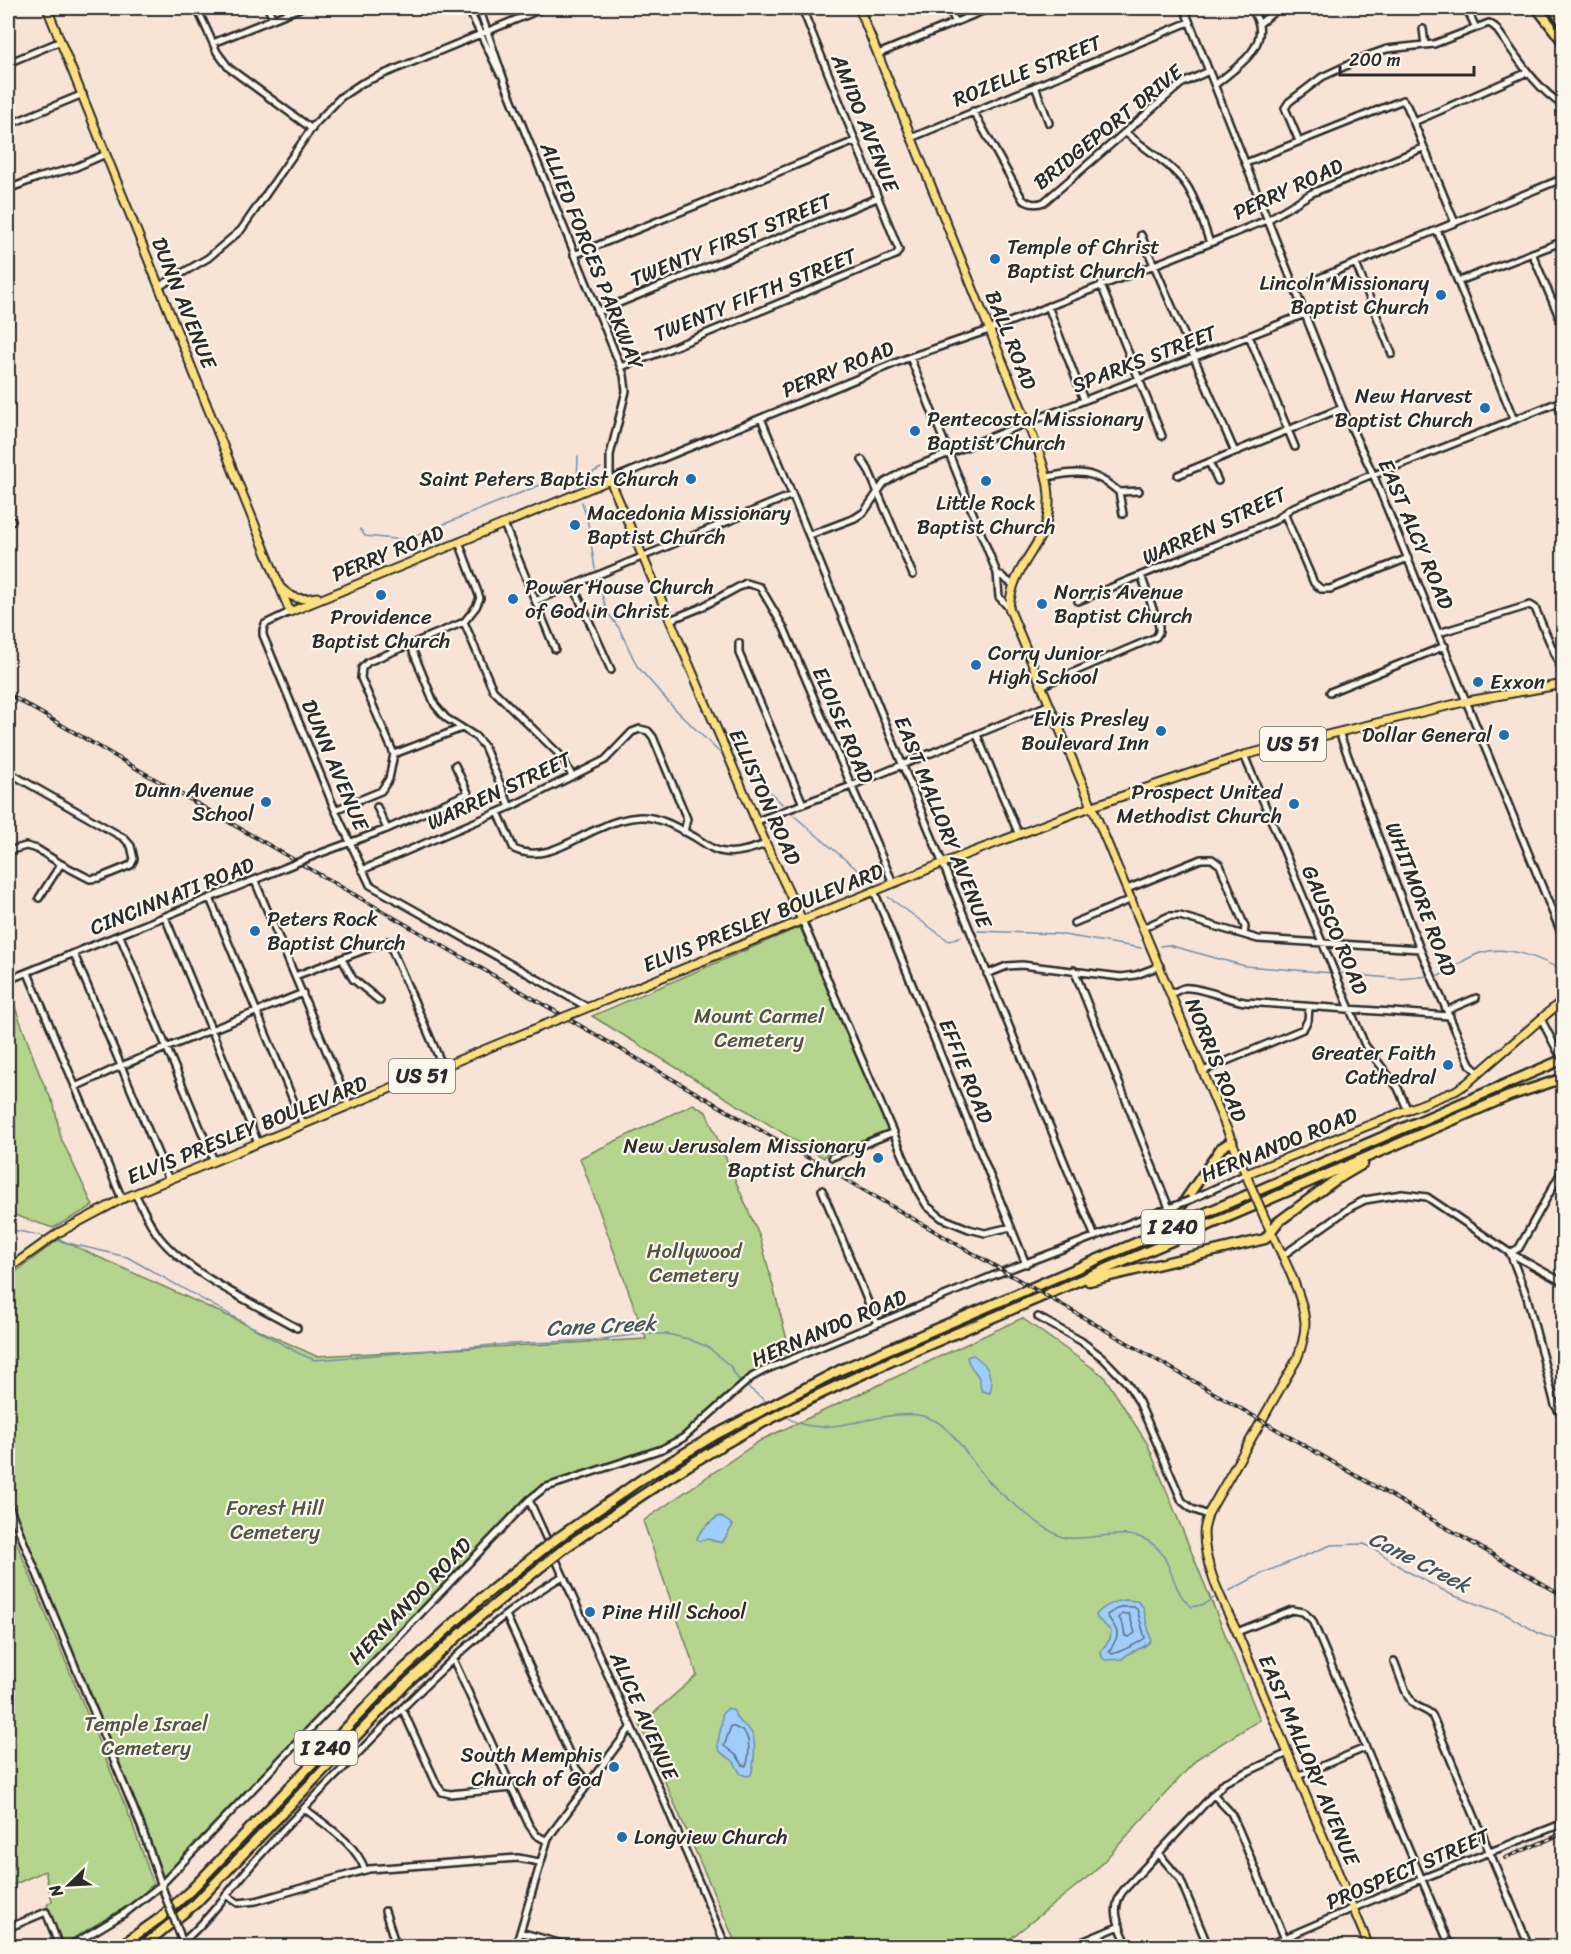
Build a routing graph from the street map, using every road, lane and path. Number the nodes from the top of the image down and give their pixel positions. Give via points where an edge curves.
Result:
1 (47, 8) edge
2 (197, 8) edge
3 (268, 8) edge
4 (300, 8) edge
5 (468, 8) edge
6 (479, 8) edge
7 (544, 8) edge
8 (802, 8) edge
9 (859, 8) edge
10 (949, 8) edge
11 (990, 8) edge
12 (1184, 8) edge
13 (1251, 8) edge
14 (1279, 8) edge
15 (1536, 8) edge
16 (1552, 8) edge
17 (1467, 9) dead end
18 (273, 19) junction
19 (956, 21) junction
20 (1189, 22) junction
21 (1563, 23) edge
22 (1259, 24) junction
23 (1476, 28) junction
24 (1423, 29) dead end
25 (488, 30) junction
26 (480, 33) junction
27 (60, 41) junction
28 (213, 43) junction
29 (1563, 43) edge
30 (1425, 45) junction
31 (878, 54) junction
32 (8, 63) edge
33 (1209, 71) junction
34 (1528, 72) junction
35 (505, 83) junction
36 (1215, 85) junction
37 (1035, 86) junction
38 (83, 94) junction
39 (1563, 106) edge
40 (973, 111) junction
41 (1414, 122) junction
42 (1049, 123) dead end
43 (8, 125) edge
44 (312, 129) junction
45 (1126, 133) junction
46 (911, 138) junction
47 (855, 141) junction
48 (1299, 141) junction
49 (1423, 148) junction
50 (106, 154) junction
51 (1246, 163) junction
52 (1563, 178) edge
53 (8, 189) edge
54 (877, 198) junction
55 (1269, 219) junction
56 (1455, 223) junction
57 (1437, 230) junction
58 (1141, 235) dead end
59 (1563, 241) edge
60 (1210, 243) junction
61 (899, 250) joint
62 (1532, 253) junction
63 (574, 255) junction
64 (1356, 264) junction
65 (1155, 265) junction
66 (1459, 282) junction
67 (1101, 285) junction
68 (160, 286) junction
69 (1295, 288) junction
70 (1563, 299) edge
71 (1553, 303) junction
72 (1048, 306) junction
73 (597, 312) junction
74 (1305, 314) junction
75 (1563, 326) edge
76 (989, 330) junction
77 (1249, 336) junction
78 (1392, 354) dead end
79 (910, 357) junction
80 (1194, 357) junction
81 (621, 367) junction
82 (1139, 377) junction
83 (1084, 400) junction
84 (1563, 400) edge
85 (1342, 408) junction
86 (761, 418) junction
87 (1514, 420) junction
88 (1027, 422) junction
89 (1286, 430) junction
90 (1162, 436) dead end
91 (1295, 447) dead end
92 (1234, 450) junction
93 (948, 453) junction
94 (862, 460) dead end
95 (1209, 462) junction
96 (1178, 475) dead end
97 (1374, 475) junction
98 (1047, 477) junction
99 (610, 480) junction
100 (1218, 482) dead end
101 (1139, 491) dead end
102 (1119, 492) junction
103 (879, 493) junction
104 (792, 495) junction
105 (1284, 513) junction
106 (1123, 514) dead end
107 (504, 524) junction
108 (810, 535) junction
109 (459, 542) junction
110 (643, 556) junction
111 (1408, 558) junction
112 (996, 573) junction
113 (913, 575) dead end
114 (1141, 576) junction
115 (1012, 584) junction
116 (573, 585) junction
117 (280, 586) junction
118 (334, 593) junction
119 (535, 601) junction
120 (1078, 601) dead end
121 (1009, 608) junction
122 (290, 612) junction
123 (670, 620) junction
124 (464, 622) junction
125 (265, 624) joint
126 (1439, 633) junction
127 (739, 643) dead end
128 (410, 644) junction
129 (1445, 646) junction
130 (555, 649) dead end
131 (611, 670) dead end
132 (1563, 675) edge
133 (1563, 684) edge
134 (1041, 686) junction
135 (1330, 692) dead end
136 (1468, 701) junction
137 (1048, 705) junction
138 (462, 728) junction
139 (1339, 732) junction
140 (977, 735) junction
141 (394, 754) junction
142 (1244, 755) junction
143 (455, 765) dead end
144 (901, 765) junction
145 (8, 774) edge
146 (572, 776) junction
147 (851, 786) junction
148 (803, 804) junction
149 (1093, 806) junction
150 (377, 807) dead end
151 (510, 807) junction
152 (335, 810) junction
153 (498, 812) junction
154 (757, 821) junction
155 (387, 829) junction
156 (684, 832) junction
157 (1019, 835) junction
158 (349, 843) junction
159 (766, 844) junction
160 (8, 851) edge
161 (61, 864) junction
162 (941, 864) junction
163 (362, 870) junction
164 (255, 881) junction
165 (893, 882) junction
166 (1127, 889) junction
167 (874, 891) junction
168 (39, 898) dead end
169 (210, 898) junction
170 (1132, 899) junction
171 (165, 917) junction
172 (802, 920) junction
173 (1074, 923) dead end
174 (1143, 928) junction
175 (1244, 935) junction
176 (120, 936) junction
177 (1563, 940) edge
178 (1322, 943) junction
179 (1420, 949) junction
180 (75, 954) junction
181 (342, 959) junction
182 (1160, 966) junction
183 (1074, 970) junction
184 (28, 973) junction
185 (987, 974) junction
186 (295, 976) junction
187 (8, 980) edge
188 (303, 993) junction
189 (1171, 994) junction
190 (1476, 998) dead end
191 (1563, 999) edge
192 (380, 1001) dead end
193 (587, 1007) junction
194 (1309, 1008) junction
195 (1350, 1010) junction
196 (257, 1011) junction
197 (1449, 1013) junction
198 (1541, 1019) junction
199 (212, 1029) junction
200 (166, 1048) junction
201 (1563, 1060) edge
202 (121, 1066) junction
203 (443, 1068) junction
204 (1203, 1071) junction
205 (1479, 1073) junction
206 (1563, 1078) edge
207 (75, 1087) junction
208 (349, 1105) junction
209 (1408, 1111) junction
210 (303, 1124) junction
211 (894, 1132) junction
212 (1232, 1141) junction
213 (258, 1143) junction
214 (1384, 1150) junction
215 (832, 1157) dead end
216 (213, 1161) junction
217 (1563, 1167) edge
218 (1246, 1174) junction
219 (169, 1180) junction
220 (822, 1190) dead end
221 (135, 1194) junction
222 (122, 1199) junction
223 (1169, 1208) junction
224 (1011, 1227) junction
225 (1271, 1232) junction
226 (1095, 1237) junction
227 (1134, 1243) junction
228 (1510, 1253) junction
229 (1282, 1256) junction
230 (1026, 1264) junction
231 (8, 1269) edge
232 (1563, 1283) edge
233 (1066, 1287) junction
234 (1038, 1317) dead end
235 (877, 1324) junction
236 (297, 1328) dead end
237 (1563, 1419) edge
238 (529, 1500) junction
239 (8, 1504) edge
240 (1208, 1515) junction
241 (563, 1576) junction
242 (1217, 1588) joint
243 (506, 1615) junction
244 (1238, 1632) junction
245 (453, 1659) junction
246 (1394, 1661) dead end
247 (402, 1708) junction
248 (631, 1727) junction
249 (1365, 1748) junction
250 (1288, 1753) junction
251 (1298, 1776) junction
252 (588, 1783) junction
253 (512, 1788) junction
254 (1213, 1794) junction
255 (304, 1808) junction
256 (1563, 1823) edge
257 (547, 1841) junction
258 (1490, 1852) junction
259 (1158, 1853) junction
260 (539, 1862) junction
261 (365, 1870) junction
262 (1421, 1879) junction
263 (161, 1885) junction
264 (226, 1895) junction
265 (1354, 1910) junction
266 (385, 1911) dead end
267 (1120, 1926) junction
268 (8, 1928) edge
269 (520, 1932) junction
270 (1284, 1939) junction
271 (182, 1945) edge
272 (59, 1947) edge
273 (70, 1947) edge
274 (120, 1947) edge
275 (143, 1947) edge
276 (396, 1947) edge
277 (417, 1947) edge
278 (437, 1947) edge
279 (516, 1947) edge
280 (569, 1947) edge
281 (726, 1947) edge
282 (1072, 1947) edge
283 (1128, 1947) edge
284 (1208, 1947) edge
285 (1266, 1947) edge
286 (1288, 1947) edge
287 (1369, 1947) edge
288 (1450, 1947) edge
289 (1529, 1947) edge

1 - 27 main road, DUNN AVENUE
2 - 28 street
3 - 18 street
4 - 18 street
5 - 26 street, ALLIED FORCES PARKWAY
6 - 25 street, ALLIED FORCES PARKWAY
7 - 25 street
8 - 47 street, AMIDO AVENUE
9 - 31 main road, BALL ROAD
10 - 19 street
11 - 19 street
12 - 20 street, EAST ALCY ROAD
13 - 22 street
14 - 22 street
15 - 29 highway
16 - 21 highway
17 - 23 street
18 - 28 street
19 - 31 street
20 - 33 street, EAST ALCY ROAD
20 - 37 street, ROZELLE STREET
22 - 36 street, BRIDGEPORT DRIVE via 1250,55
23 - 30 street
23 - 34 street via 1489,23 1496,27
24 - 30 street
25 - 26 street
25 - 35 street, ALLIED FORCES PARKWAY
26 - 35 street, ALLIED FORCES PARKWAY
26 - 44 street via 362,83 341,97
27 - 32 street
27 - 38 main road, DUNN AVENUE
28 - 44 street via 230,68
30 - 48 street via 1387,49 1367,56 1323,77 1289,102 1285,108
31 - 46 main road, BALL ROAD
33 - 36 street, EAST ALCY ROAD
33 - 45 street, BRIDGEPORT DRIVE via 1180,84
34 - 39 street
34 - 41 street
35 - 63 street, ALLIED FORCES PARKWAY
36 - 51 street, EAST ALCY ROAD
37 - 40 street, ROZELLE STREET
37 - 42 street
38 - 43 street
38 - 50 main road, DUNN AVENUE
40 - 45 street, BRIDGEPORT DRIVE via 1023,200 1038,204
40 - 46 street, ROZELLE STREET
41 - 48 street via 1403,100
41 - 49 street
44 - 68 street via 241,230 208,258
45 - 60 street via 1186,185
46 - 76 main road, BALL ROAD
47 - 54 street, AMIDO AVENUE
47 - 63 street
48 - 51 street
49 - 55 street, PERRY ROAD via 1312,193
49 - 56 street
50 - 53 street
50 - 68 main road, DUNN AVENUE
51 - 55 street, EAST ALCY ROAD
52 - 56 street
54 - 61 street, AMIDO AVENUE
54 - 73 street, TWENTY FIRST STREET
55 - 60 street, PERRY ROAD
55 - 69 street, EAST ALCY ROAD
56 - 57 street
57 - 64 street
57 - 66 street
58 - 65 street
59 - 62 street
60 - 65 street, PERRY ROAD
61 - 81 street, TWENTY FIFTH STREET via 896,255
62 - 66 street
62 - 71 street
63 - 73 street, ALLIED FORCES PARKWAY
64 - 69 street
64 - 78 street
65 - 67 street, PERRY ROAD
65 - 80 street
66 - 87 street
67 - 72 street, PERRY ROAD
67 - 82 street
68 - 117 main road, DUNN AVENUE
69 - 74 street, EAST ALCY ROAD
70 - 71 street
71 - 75 street
72 - 76 street, PERRY ROAD
72 - 83 street
73 - 81 street, ALLIED FORCES PARKWAY
74 - 77 street, SPARKS STREET
74 - 85 street, EAST ALCY ROAD
76 - 79 street, PERRY ROAD
76 - 88 main road, BALL ROAD
77 - 80 street, SPARKS STREET
77 - 89 street
79 - 86 street, PERRY ROAD
79 - 93 street, NORRIS ROAD
80 - 82 street, SPARKS STREET
80 - 92 street
81 - 99 street, ALLIED FORCES PARKWAY via 626,391 610,455
82 - 83 street, SPARKS STREET
82 - 90 street
83 - 88 street, SPARKS STREET
84 - 87 street, WARREN STREET
85 - 89 street
85 - 97 street, EAST ALCY ROAD
86 - 99 street, PERRY ROAD
86 - 104 street, EAST MALLORY AVENUE
87 - 97 street, WARREN STREET
88 - 93 street, SPARKS STREET
88 - 98 main road, BALL ROAD
89 - 91 street
89 - 92 street
92 - 95 street
93 - 103 street, SPARKS STREET via 892,476
93 - 112 street, NORRIS ROAD
94 - 103 street
95 - 96 street
95 - 100 street
97 - 105 street, WARREN STREET
97 - 111 street, EAST ALCY ROAD
98 - 102 street via 1087,472
98 - 115 main road, BALL ROAD via 1047,517 1040,539
99 - 107 main road, PERRY ROAD
99 - 110 main road, ELLISTON ROAD
101 - 102 street
102 - 106 street
103 - 108 street, SPARKS STREET via 855,518
103 - 113 street
104 - 108 street, EAST MALLORY AVENUE
104 - 110 street
105 - 111 street via 1314,583 1321,589 1330,589
105 - 114 street, WARREN STREET via 1274,521
107 - 109 main road, PERRY ROAD
107 - 119 street
108 - 144 street, EAST MALLORY AVENUE
109 - 118 main road, PERRY ROAD
109 - 124 street via 480,598
110 - 116 street
110 - 123 main road, ELLISTON ROAD
111 - 126 street, EAST ALCY ROAD
112 - 115 street
112 - 121 street, NORRIS ROAD via 999,597
114 - 120 street
114 - 134 street, WARREN STREET via 1159,626 1156,637
115 - 121 main road, NORRIS ROAD
116 - 119 street
116 - 131 street
117 - 118 main road via 289,595 305,600
117 - 122 main road, DUNN AVENUE
118 - 122 main road, PERRY ROAD
119 - 130 street
121 - 134 main road, NORRIS ROAD
122 - 125 street, PERRY ROAD
123 - 147 street, ELOISE ROAD via 746,583 760,587 784,628
123 - 154 main road, ELLISTON ROAD
124 - 128 street
124 - 146 street via 493,690 562,757
125 - 152 street, DUNN AVENUE via 263,635
126 - 129 street, EAST ALCY ROAD
126 - 132 street via 1530,605 1535,608
127 - 148 street via 739,653
128 - 138 street via 435,705
128 - 141 street via 362,668 361,678
129 - 135 street
129 - 136 street, EAST ALCY ROAD
133 - 136 main road, ELVIS PRESLEY BOULEVARD / US 51
134 - 137 main road, NORRIS ROAD
136 - 139 main road, ELVIS PRESLEY BOULEVARD / US 51
136 - 177 street, EAST ALCY ROAD
137 - 140 street
137 - 149 main road, NORRIS ROAD
138 - 141 street
138 - 151 street via 484,746
139 - 142 main road, ELVIS PRESLEY BOULEVARD / US 51
139 - 179 street, WHITMORE ROAD
140 - 144 street
140 - 157 street
141 - 152 street via 389,779 381,791
142 - 149 main road, ELVIS PRESLEY BOULEVARD / US 51
142 - 178 street, GAUSCO ROAD
143 - 155 street, CINCINNATI ROAD via 468,793
144 - 147 street
144 - 162 street, EAST MALLORY AVENUE
145 - 161 street via 124,838 134,859 131,865 90,879
146 - 151 street, WARREN STREET
146 - 156 street, WARREN STREET via 605,760 632,732 648,731 687,819
147 - 148 street
147 - 165 street, ELOISE ROAD
148 - 154 street
149 - 157 main road, ELVIS PRESLEY BOULEVARD / US 51
149 - 166 main road, NORRIS ROAD
150 - 155 street
151 - 153 street, WARREN STREET
152 - 158 street, DUNN AVENUE
153 - 156 street via 514,849 534,855 572,843 600,827 642,817 661,820
153 - 163 street, WARREN STREET
154 - 159 main road, ELLISTON ROAD
155 - 158 street, CINCINNATI ROAD
156 - 159 street via 727,853
157 - 162 main road, ELVIS PRESLEY BOULEVARD / US 51
158 - 163 street, DUNN AVENUE
158 - 164 street, CINCINNATI ROAD, bridge
159 - 172 main road, ELLISTON ROAD
160 - 161 street via 26,846
161 - 168 street
162 - 165 main road, ELVIS PRESLEY BOULEVARD / US 51
162 - 185 street, EAST MALLORY AVENUE
163 - 193 street, DUNN AVENUE via 370,885
164 - 169 street, CINCINNATI ROAD
164 - 186 street
165 - 167 main road, ELVIS PRESLEY BOULEVARD / US 51
166 - 170 main road, NORRIS ROAD
166 - 175 street via 1201,859 1212,859 1220,866 1245,927
167 - 172 main road, ELVIS PRESLEY BOULEVARD / US 51
167 - 224 street, EFFIE ROAD
169 - 171 street, CINCINNATI ROAD
169 - 196 street
170 - 173 street
170 - 174 main road, NORRIS ROAD
171 - 176 street, CINCINNATI ROAD
171 - 199 street
172 - 193 main road, ELVIS PRESLEY BOULEVARD / US 51
172 - 211 street, ELLISTON ROAD
174 - 175 street via 1169,916 1180,916
174 - 182 main road, NORRIS ROAD
175 - 178 street
176 - 180 street, CINCINNATI ROAD
176 - 200 street
178 - 179 street
178 - 195 street, GAUSCO ROAD
179 - 197 street, WHITMORE ROAD
180 - 184 street, CINCINNATI ROAD
180 - 202 street
181 - 186 street
181 - 192 street via 353,979
181 - 203 street via 388,941
182 - 183 street via 1145,973 1121,976
182 - 189 main road, NORRIS ROAD
183 - 185 street via 1022,965 1006,966
183 - 223 street
184 - 187 street, CINCINNATI ROAD
184 - 207 street
185 - 226 street, EAST MALLORY AVENUE
186 - 188 street
188 - 196 street
188 - 208 street
189 - 194 street via 1190,988 1237,1001
189 - 204 main road, NORRIS ROAD
190 - 197 street
191 - 198 main road, HERNANDO ROAD
193 - 203 main road, ELVIS PRESLEY BOULEVARD / US 51, bridge
194 - 195 street
194 - 204 street via 1303,1029
195 - 197 street
195 - 209 street, GAUSCO ROAD via 1365,1045 1398,1088
196 - 199 street
196 - 210 street
197 - 205 street, WHITMORE ROAD via 1472,1066
198 - 201 street, bridge
198 - 205 main road, HERNANDO ROAD
199 - 200 street
199 - 213 street
200 - 202 street
200 - 216 street
201 - 227 highway, I 240
202 - 207 street
202 - 219 street
203 - 208 main road, ELVIS PRESLEY BOULEVARD / US 51
204 - 212 main road, NORRIS ROAD
205 - 209 main road, HERNANDO ROAD via 1455,1091
206 - 214 highway, I 240 via 1509,1096
207 - 222 street
208 - 210 main road, ELVIS PRESLEY BOULEVARD / US 51
209 - 218 main road, HERNANDO ROAD
210 - 213 main road, ELVIS PRESLEY BOULEVARD / US 51
211 - 215 street
211 - 224 street, ELLISTON ROAD via 927,1206 969,1230 985,1233
212 - 218 main road, NORRIS ROAD
212 - 227 highway via 1221,1148 1179,1209
213 - 216 main road, ELVIS PRESLEY BOULEVARD / US 51
214 - 225 highway via 1334,1181 1278,1222
214 - 233 highway, I 240
216 - 219 main road, ELVIS PRESLEY BOULEVARD / US 51
217 - 228 street via 1520,1248
218 - 223 street, HERNANDO ROAD, bridge
218 - 225 main road, NORRIS ROAD, bridge
219 - 221 main road, ELVIS PRESLEY BOULEVARD / US 51
220 - 235 street
221 - 222 main road, ELVIS PRESLEY BOULEVARD / US 51
221 - 236 street via 160,1238 177,1256
222 - 231 main road, ELVIS PRESLEY BOULEVARD / US 51 via 58,1233
223 - 226 street, HERNANDO ROAD
224 - 230 street, EFFIE ROAD
225 - 229 main road, NORRIS ROAD
225 - 233 highway via 1265,1239
226 - 230 street, HERNANDO ROAD
227 - 274 highway, I 240, bridge via 783,1398 642,1479 559,1536 478,1600 409,1663 192,1889
228 - 229 street via 1426,1197 1402,1194 1365,1200 1351,1207
228 - 232 street
228 - 237 street via 1527,1297 1555,1405
229 - 240 main road, NORRIS ROAD via 1301,1304 1305,1321 1303,1342 1298,1359
230 - 235 street, HERNANDO ROAD
233 - 275 highway, I 240, bridge via 864,1373 770,1419 658,1484 565,1548 478,1618 407,1683 212,1887
234 - 240 street via 1081,1341 1127,1383 1182,1501
235 - 238 street, HERNANDO ROAD via 752,1377 683,1438 662,1449 544,1488
238 - 241 street, ALICE AVENUE
238 - 263 street, HERNANDO ROAD
239 - 263 street via 141,1826
240 - 242 main road, NORRIS ROAD via 1204,1533
241 - 243 street
241 - 248 street, ALICE AVENUE
242 - 244 main road, EAST MALLORY AVENUE
243 - 245 street
243 - 252 street via 576,1768
244 - 249 street via 1292,1610 1303,1612 1312,1620
244 - 250 main road, EAST MALLORY AVENUE
245 - 247 street
245 - 253 street
246 - 258 street via 1414,1705 1432,1715
247 - 253 street via 442,1792
247 - 255 street
248 - 252 street
248 - 281 street, ALICE AVENUE
249 - 251 street
249 - 262 street
250 - 251 main road, EAST MALLORY AVENUE
250 - 254 street via 1233,1777
251 - 265 main road, EAST MALLORY AVENUE
252 - 257 street
253 - 257 street via 532,1831
254 - 259 street
254 - 270 street via 1231,1813
255 - 261 street via 359,1854
255 - 264 street
256 - 258 street, PROSPECT STREET
257 - 260 street
258 - 262 street, PROSPECT STREET
258 - 289 street
259 - 267 street via 1119,1897 1115,1907
259 - 284 street via 1180,1880
260 - 261 street via 518,1858
260 - 269 street
261 - 264 street via 256,1901 238,1903
262 - 265 street, PROSPECT STREET
262 - 288 street
263 - 271 street, bridge
263 - 273 street, HERNANDO ROAD
264 - 271 street
265 - 270 street, PROSPECT STREET
265 - 287 main road, EAST MALLORY AVENUE
266 - 276 street
267 - 282 street
267 - 283 street
268 - 272 street via 46,1912
269 - 279 street
269 - 280 street
270 - 285 street, PROSPECT STREET
270 - 286 street
277 - 278 street

